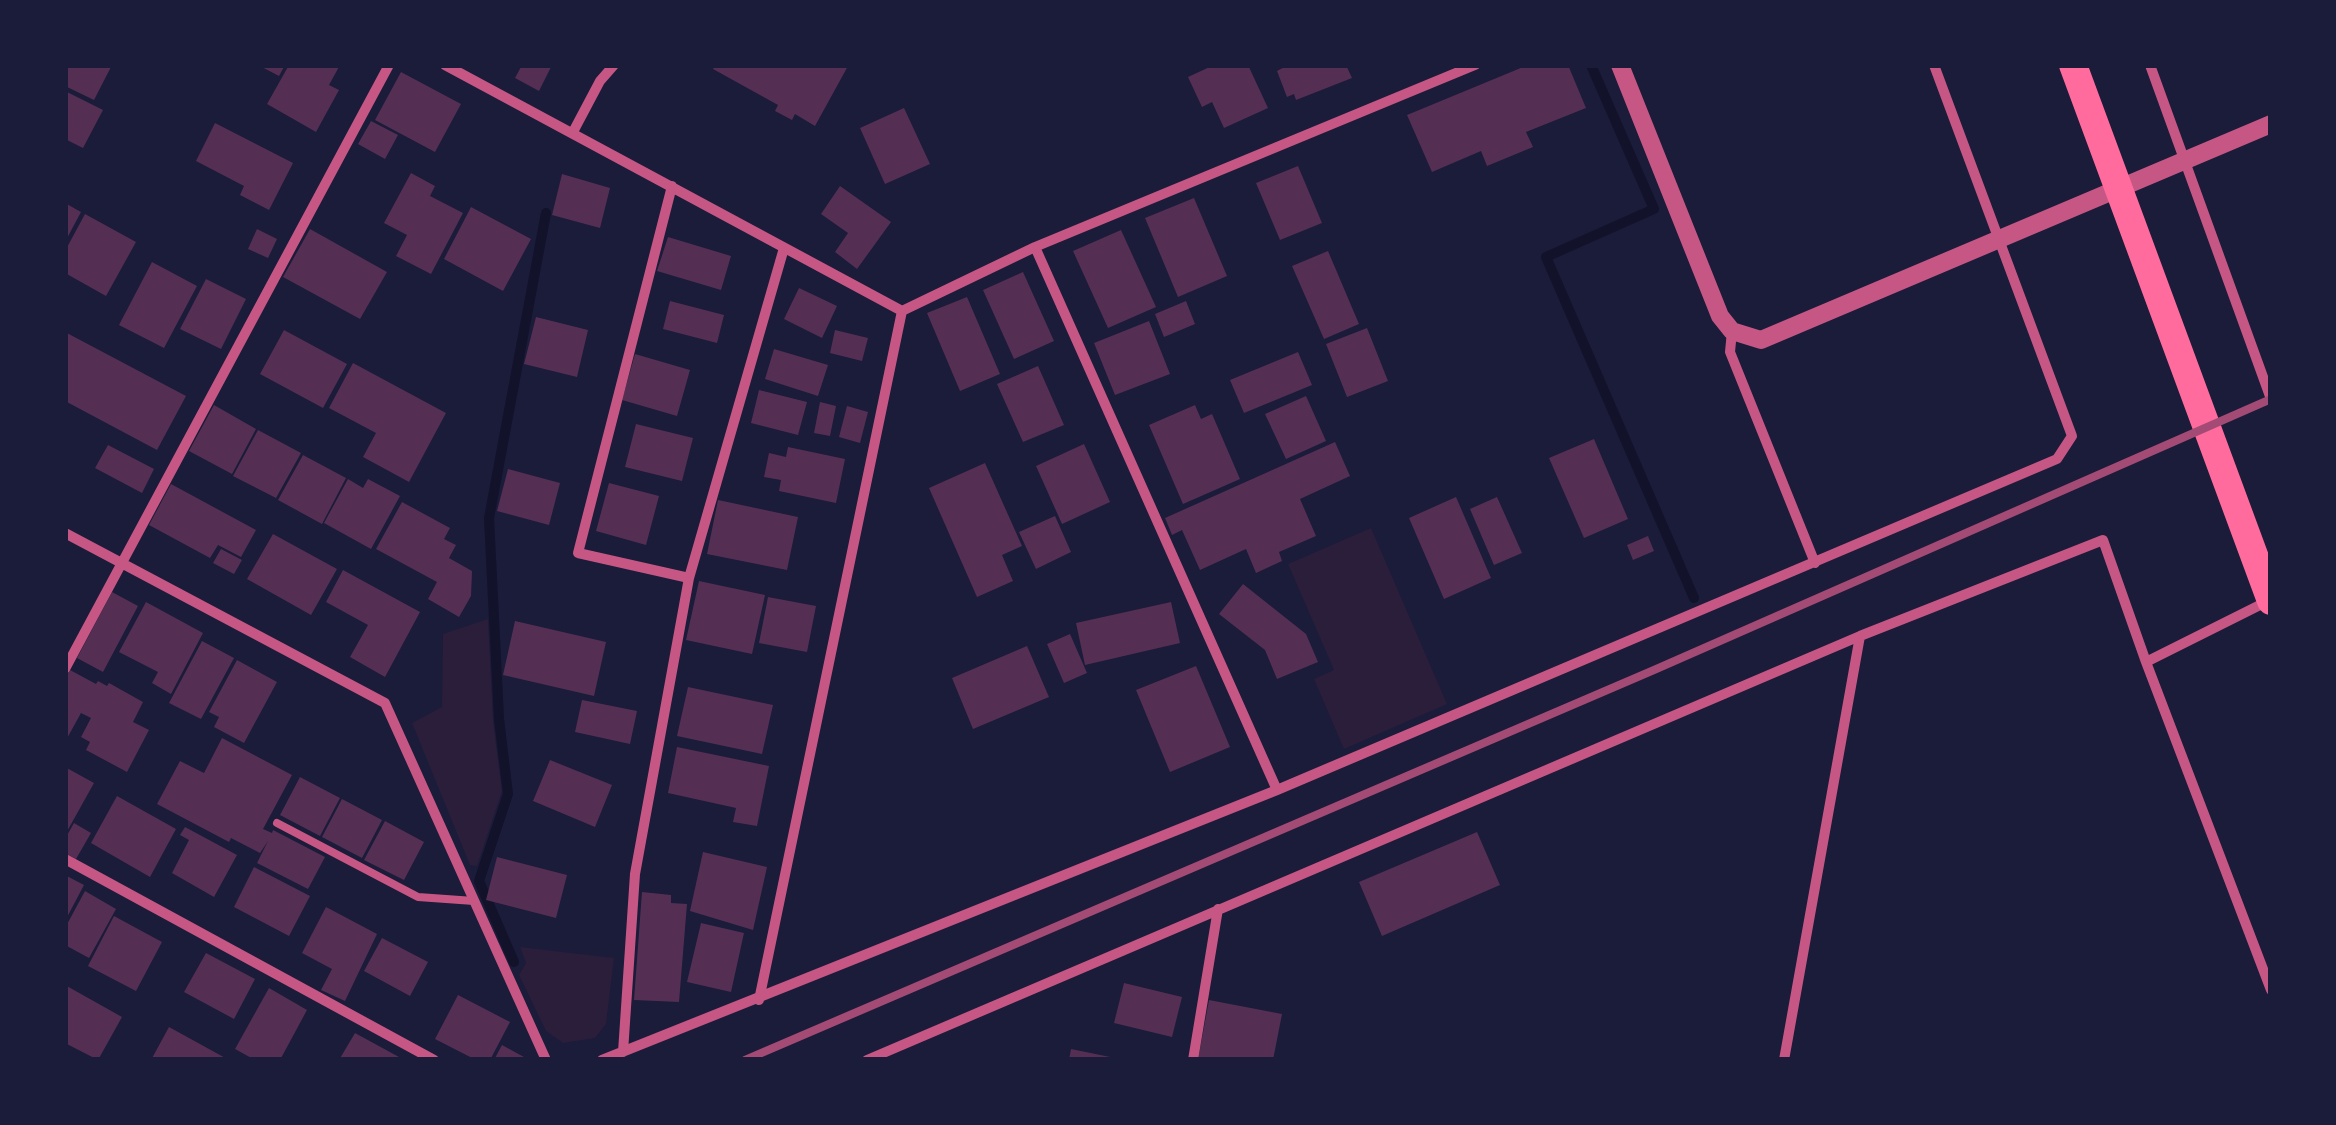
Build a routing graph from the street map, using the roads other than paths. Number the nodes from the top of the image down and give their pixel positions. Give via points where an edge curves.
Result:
1 (389, 65) edge
2 (445, 65) edge
3 (614, 65) edge
4 (1475, 65) edge
5 (1620, 65) edge
6 (1934, 65) edge
7 (2073, 65) edge
8 (2150, 65) edge
9 (2271, 124) edge
10 (573, 132) junction
11 (2185, 162) junction
12 (672, 186) junction
13 (2001, 240) junction
14 (1035, 247) junction
15 (784, 248) junction
16 (902, 311) junction
17 (1732, 331) junction
18 (2271, 399) edge
19 (65, 533) edge
20 (122, 563) junction
21 (1815, 563) junction
22 (689, 578) junction
23 (2271, 600) edge
24 (1860, 636) junction
25 (2146, 662) junction
26 (65, 669) edge
27 (1277, 790) junction
28 (277, 823) dead end
29 (65, 859) edge
30 (474, 901) junction
31 (1218, 909) junction
32 (2271, 990) edge
33 (759, 1000) junction
34 (624, 1052) junction
35 (434, 1060) edge
36 (546, 1060) edge
37 (602, 1060) edge
38 (866, 1060) edge
39 (1193, 1060) edge
40 (1784, 1060) edge

1 - 20 street
2 - 10 street
3 - 10 street
4 - 14 street
5 - 17 street via 1720,316
6 - 13 street
7 - 23 highway
8 - 11 street
9 - 11 street
10 - 12 street
11 - 13 street
11 - 18 street
12 - 15 street
12 - 22 street via 578,553
13 - 17 street via 1776,336 1761,340
13 - 21 street via 2072,436 2050,463
14 - 16 street
14 - 27 street
15 - 16 street
15 - 22 street
16 - 33 street
17 - 21 street via 1730,352
19 - 20 street
20 - 26 street
20 - 30 street via 385,703
21 - 27 street
22 - 34 street via 634,874
23 - 25 street
24 - 25 street via 2103,540
24 - 31 street
24 - 40 street
25 - 32 street
27 - 33 street
28 - 30 lane via 418,897
29 - 35 street
30 - 36 street
31 - 38 street
31 - 39 street
33 - 34 street
34 - 37 street

